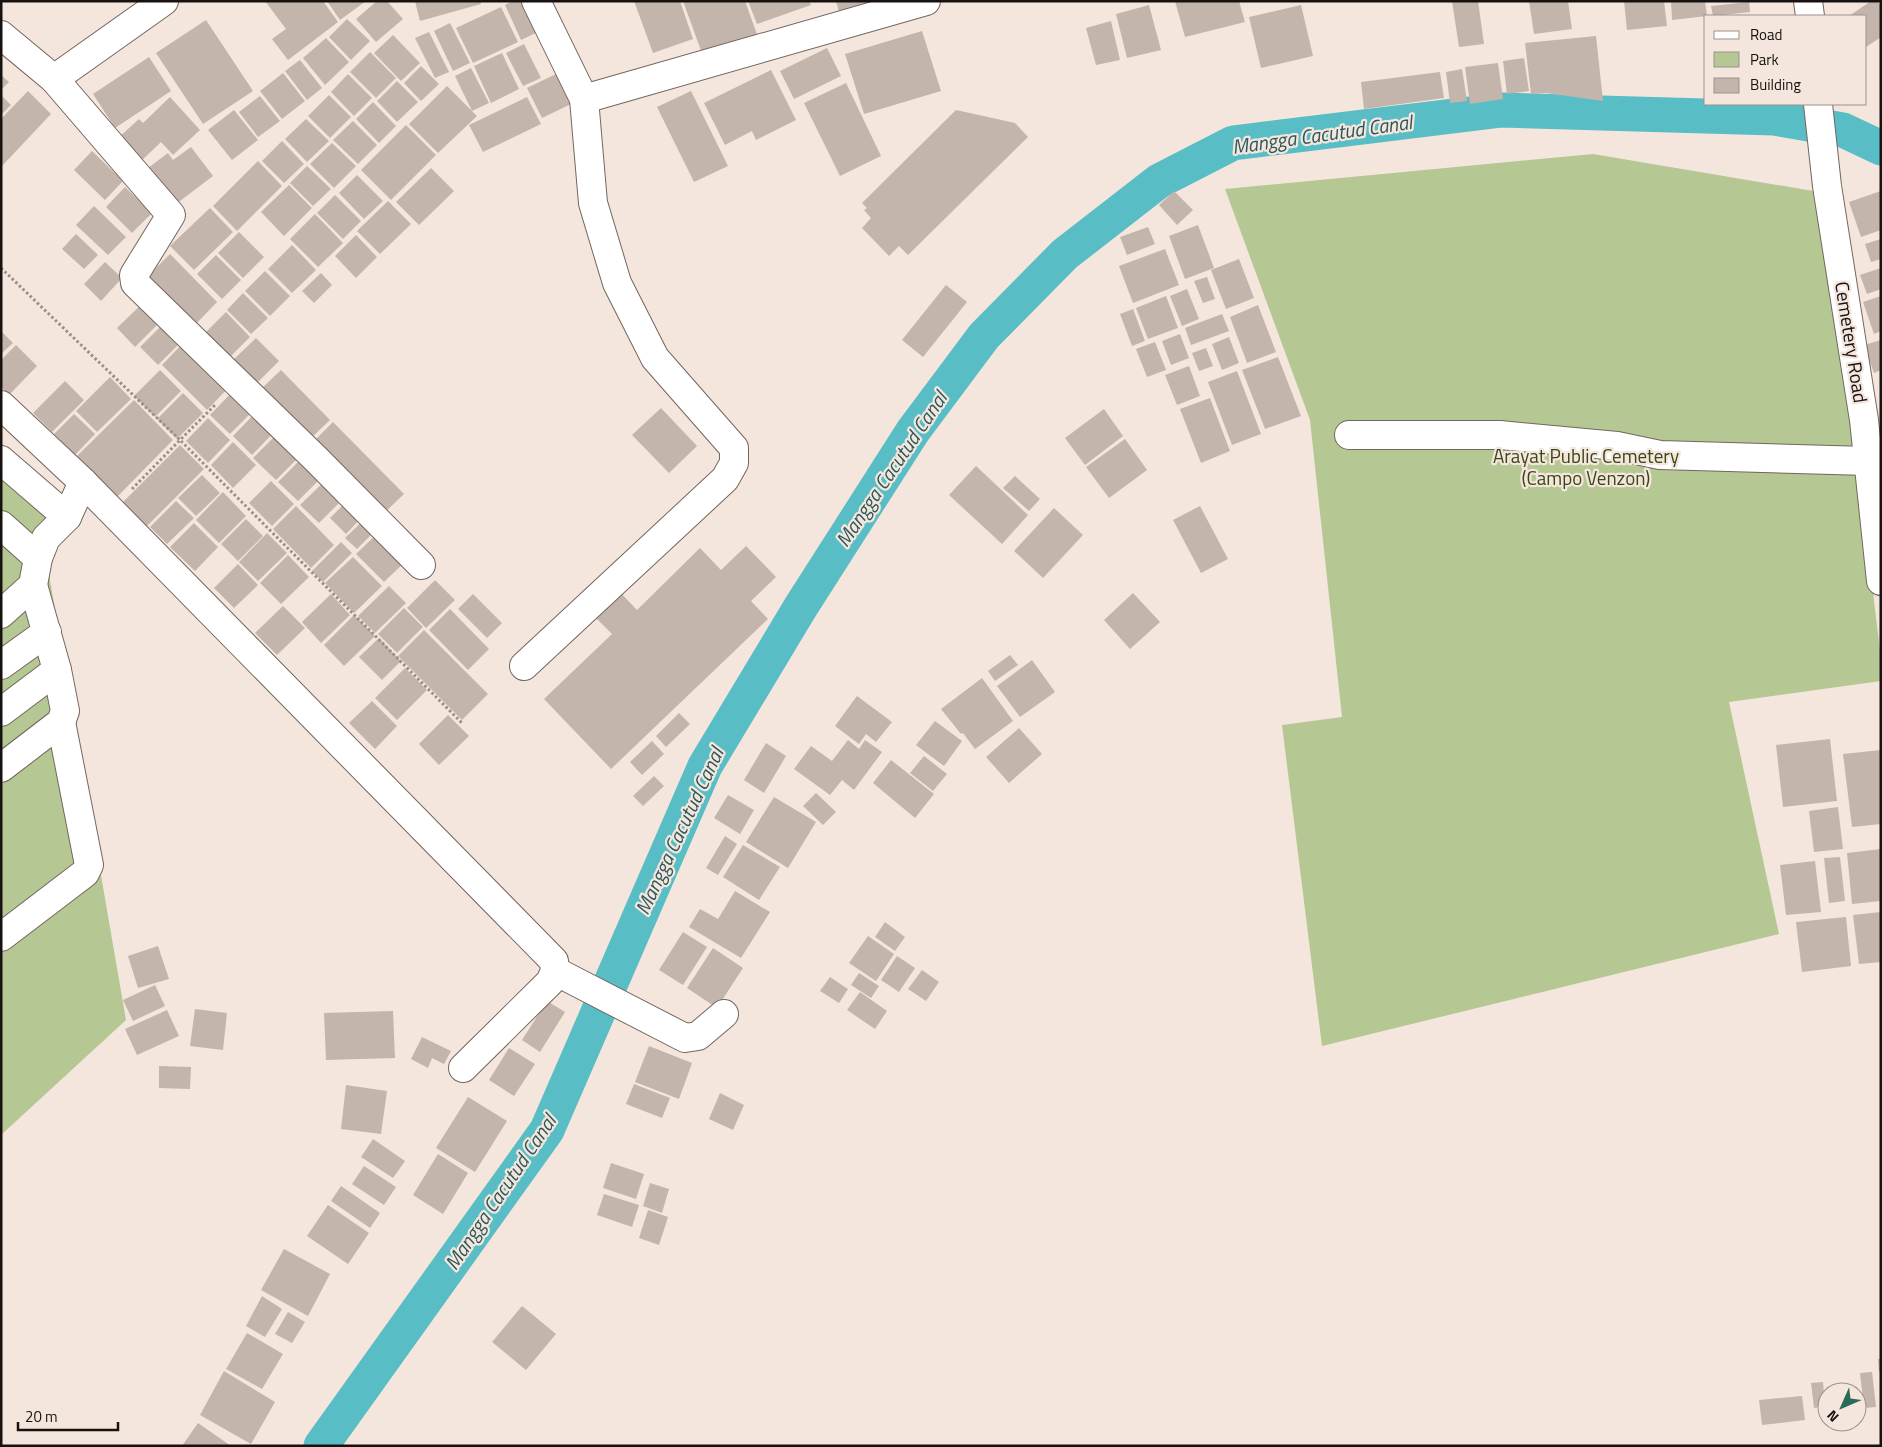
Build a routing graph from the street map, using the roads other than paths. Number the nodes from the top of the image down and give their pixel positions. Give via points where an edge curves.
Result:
1 (164, 1) edge
2 (536, 1) edge
3 (926, 1) edge
4 (1808, 1) edge
5 (1810, 15) edge
6 (1, 35) edge
7 (54, 79) junction
8 (584, 99) junction
9 (1818, 105) edge
10 (1, 405) edge
11 (1872, 418) edge
12 (1349, 435) dead end
13 (1, 460) edge
14 (1868, 461) junction
15 (83, 482) junction
16 (67, 517) junction
17 (1, 525) edge
18 (421, 565) dead end
19 (35, 572) junction
20 (1881, 581) edge
21 (1, 614) edge
22 (47, 632) junction
23 (1, 665) edge
24 (524, 666) dead end
25 (57, 670) junction
26 (1, 712) edge
27 (61, 722) junction
28 (1, 768) edge
29 (1, 937) edge
30 (563, 976) junction
31 (724, 1014) dead end
32 (463, 1068) dead end

1 - 7 street
2 - 8 street
3 - 8 street
4 - 5 street
6 - 7 street
7 - 18 street via 171,215 134,275 135,283
8 - 24 street via 593,203 617,283 655,358 734,448 734,463 725,479
9 - 11 street, Cemetery Road via 1826,172
10 - 15 street
11 - 14 street, Cemetery Road
12 - 14 street via 1500,435 1618,446 1660,455
13 - 16 street
14 - 20 street, Cemetery Road
15 - 16 street
15 - 30 street via 554,961
16 - 19 street via 46,538
17 - 19 street
19 - 21 street
19 - 22 street
22 - 23 street
22 - 25 street
25 - 26 street
25 - 27 street via 65,710
27 - 28 street
27 - 29 street via 89,864 85,873
30 - 31 street via 685,1038 698,1036
30 - 32 street via 550,982

